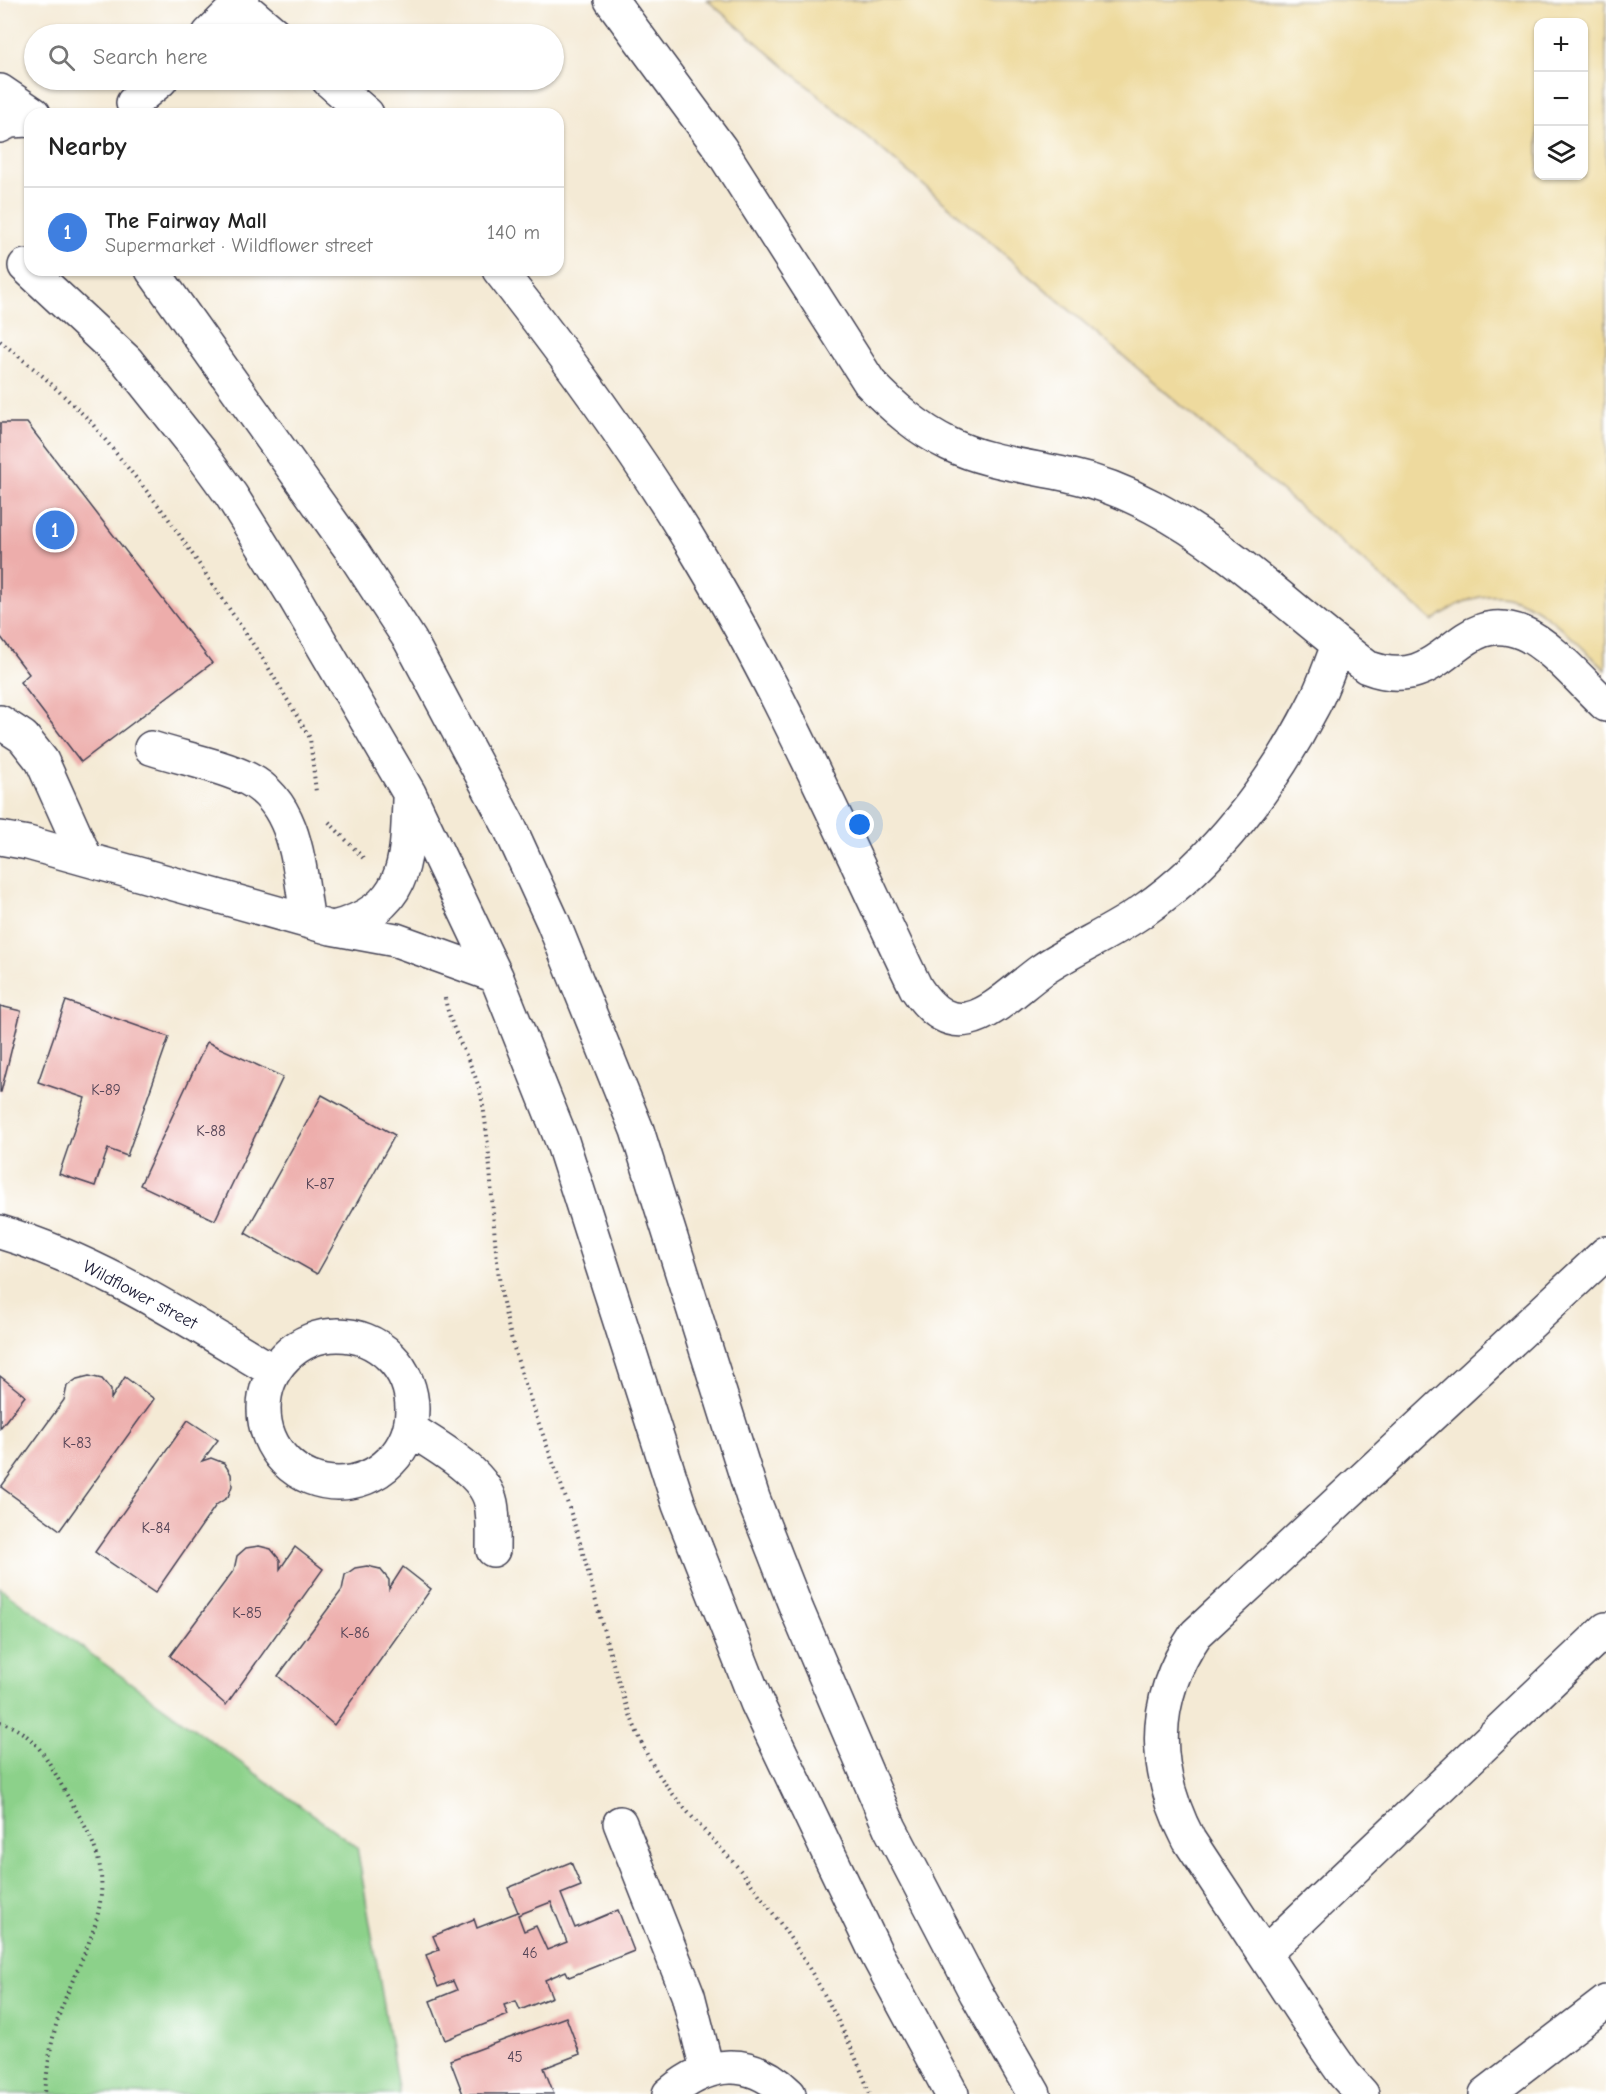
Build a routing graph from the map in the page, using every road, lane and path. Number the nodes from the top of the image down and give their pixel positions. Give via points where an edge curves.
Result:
1 (611, 0) edge
2 (239, 1) edge
3 (218, 24) edge
4 (264, 24) edge
5 (149, 90) edge
6 (339, 90) edge
7 (0, 92) edge
8 (134, 103) dead end
9 (25, 108) edge
10 (360, 108) edge
11 (24, 120) edge
12 (0, 126) edge
13 (25, 276) edge
14 (156, 276) edge
15 (504, 276) edge
16 (0, 341) edge
17 (1338, 645) junction
18 (1606, 705) edge
19 (0, 722) edge
20 (151, 748) dead end
21 (409, 793) junction
22 (317, 801) dead end
23 (326, 819) dead end
24 (0, 838) edge
25 (86, 859) junction
26 (389, 894) junction
27 (319, 925) junction
28 (418, 948) junction
29 (496, 976) junction
30 (0, 1232) edge
31 (1606, 1253) edge
32 (273, 1371) junction
33 (410, 1428) junction
34 (493, 1550) dead end
35 (1606, 1629) edge
36 (0, 1722) edge
37 (620, 1823) dead end
38 (1264, 1954) junction
39 (1606, 2002) edge
40 (707, 2069) junction
41 (45, 2094) edge
42 (669, 2094) edge
43 (789, 2094) edge
44 (870, 2094) edge
45 (952, 2094) edge
46 (1034, 2094) edge
47 (1362, 2094) edge
48 (1486, 2094) edge

1 - 17 street via 720,148 870,383 891,404 950,445 984,457 1071,475 1150,505 1194,530
2 - 3 street
2 - 4 street
5 - 8 street
6 - 10 street
7 - 9 street
11 - 12 street
13 - 21 street via 127,361 199,451 298,603
14 - 46 street via 314,497 410,640 509,826 553,922 636,1130 753,1498 796,1610 890,1828 965,1973
15 - 17 street via 601,405 703,561 761,667 916,988 938,1013 970,1019 987,1014 1042,970 1144,910 1179,881 1251,804 1284,757 1313,707
16 - 22 path via 90,421 166,515 217,588 310,738
17 - 18 street via 1367,668 1402,675 1437,662 1476,632 1508,628 1536,640
19 - 25 street via 23,737 42,761
20 - 27 street via 248,779 276,802 292,834
21 - 26 street via 407,856
21 - 29 street
23 - 26 path via 365,860
24 - 25 street
25 - 27 street
26 - 27 street via 363,918
27 - 28 street via 373,934
28 - 29 street
28 - 44 path via 440,967 447,1012 481,1097 495,1246 511,1337 575,1527 607,1646 642,1744 687,1815 745,1877 776,1919 832,2011
29 - 45 street via 562,1141 679,1505 757,1703 862,1924
30 - 32 street, Wildflower street via 99,1271
31 - 38 street via 1196,1634 1184,1653 1167,1695 1161,1724 1166,1784 1189,1840
32 - 33 street via 287,1354 325,1335 367,1340 400,1367 413,1408
32 - 33 street via 265,1390 267,1432 290,1467 309,1477 329,1483 350,1483 370,1476 402,1448
33 - 34 street via 470,1471 487,1490 493,1514
35 - 38 street
36 - 41 path via 35,1740 46,1756 96,1849 100,1878 93,1934 57,2022
37 - 40 street via 688,1995
38 - 47 street via 1339,2067
39 - 48 street
40 - 42 street
40 - 43 street via 731,2066 755,2070

